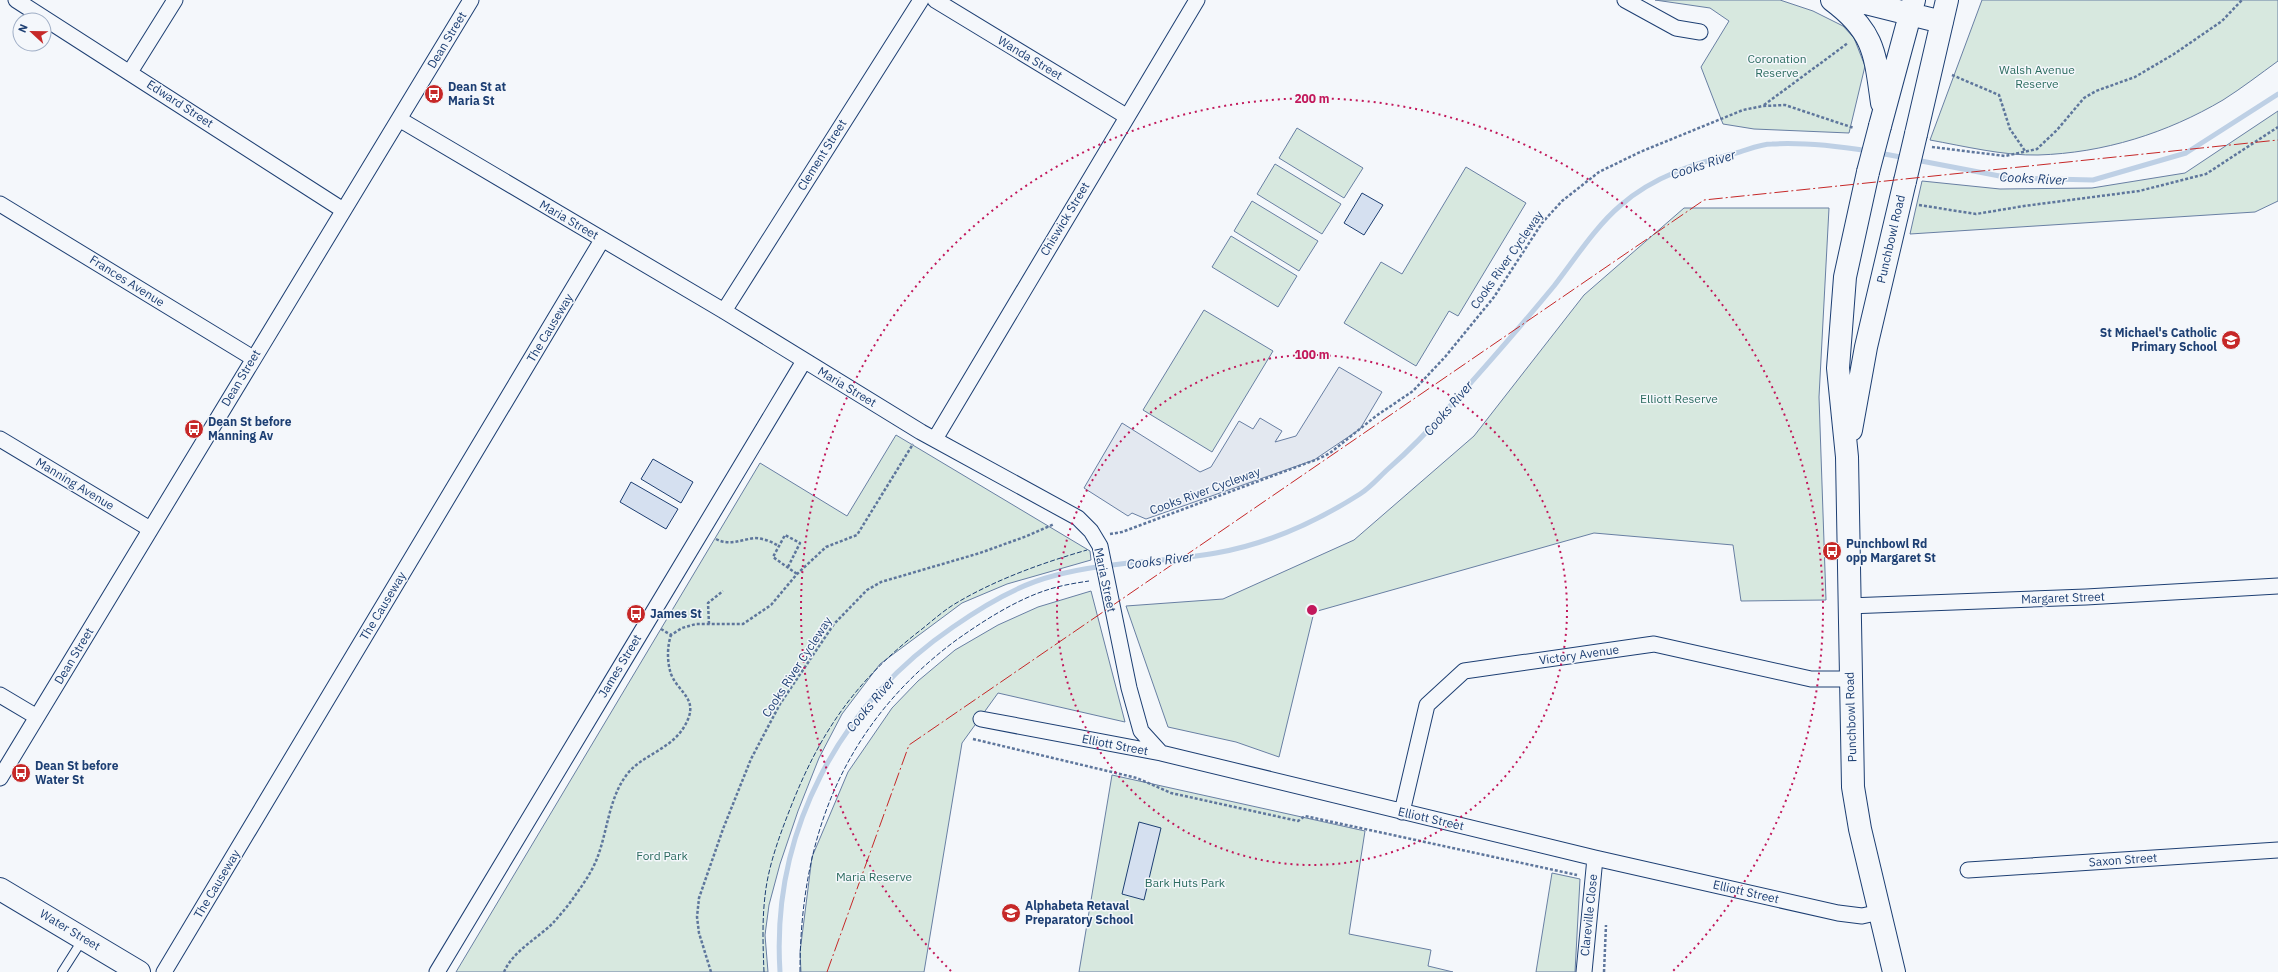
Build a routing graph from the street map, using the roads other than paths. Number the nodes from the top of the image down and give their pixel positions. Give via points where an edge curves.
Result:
1 (16, 0) edge
2 (175, 0) edge
3 (471, 0) edge
4 (920, 0) edge
5 (935, 0) edge
6 (1197, 0) edge
7 (1625, 0) edge
8 (1832, 0) edge
9 (1854, 0) edge
10 (1942, 6) edge
11 (1909, 16) edge
12 (1700, 32) dead end
13 (130, 72) junction
14 (1126, 116) junction
15 (398, 119) junction
16 (1881, 119) junction
17 (0, 204) edge
18 (343, 210) junction
19 (602, 240) junction
20 (724, 311) junction
21 (253, 358) junction
22 (804, 361) junction
23 (0, 439) edge
24 (935, 439) junction
25 (1847, 457) junction
26 (150, 529) junction
27 (2278, 586) edge
28 (1848, 606) junction
29 (1850, 679) junction
30 (0, 695) edge
31 (37, 717) junction
32 (981, 719) dead end
33 (1161, 754) junction
34 (0, 778) edge
35 (1402, 812) junction
36 (2278, 850) edge
37 (1595, 858) junction
38 (1968, 870) dead end
39 (0, 889) edge
40 (1880, 912) junction
41 (83, 938) junction
42 (62, 972) edge
43 (140, 972) edge
44 (164, 972) edge
45 (437, 972) edge
46 (1584, 972) edge
47 (1894, 972) edge

1 - 13 street, Edward Street
2 - 13 street
3 - 15 street, Dean Street
4 - 20 street, Clement Street
5 - 14 street, Wanda Street
6 - 14 street, Chiswick Street
7 - 12 street via 1671,26
8 - 16 main road via 1855,19 1866,32 1873,48
9 - 11 main road
10 - 11 main road
10 - 25 main road, Punchbowl Road, bridge via 1923,140 1905,180 1866,347
11 - 16 main road, Punchbowl Road
13 - 18 street, Edward Street
14 - 24 street, Chiswick Street
15 - 18 street, Dean Street
15 - 19 street, Maria Street
16 - 25 main road, Punchbowl Road, bridge via 1845,277 1838,368
17 - 21 street, Frances Avenue
18 - 21 street, Dean Street
19 - 20 street, Maria Street
19 - 44 street, The Causeway
20 - 22 street, Maria Street
21 - 26 street, Dean Street
22 - 24 street, Maria Street
22 - 45 street, James Street
23 - 26 street, Manning Avenue
24 - 33 street, Maria Street via 1078,518 1097,542 1128,688 1141,731
25 - 28 main road, Punchbowl Road
26 - 31 street, Dean Street
27 - 28 street, Margaret Street via 2086,597
28 - 29 main road, Punchbowl Road
29 - 35 street, Victory Avenue via 1811,678 1654,644 1464,671 1427,705
29 - 40 main road, Punchbowl Road via 1853,787 1860,829
30 - 31 street
31 - 34 street, Dean Street
32 - 33 street, Elliott Street
33 - 35 street, Elliott Street
35 - 37 street, Elliott Street
36 - 38 street, Saxon Street
37 - 40 street, Elliott Street via 1838,913 1862,916
37 - 46 street, Clareville Close
39 - 41 main road, Water Street
40 - 47 main road, Punchbowl Road
41 - 42 lane
41 - 43 main road, Water Street

